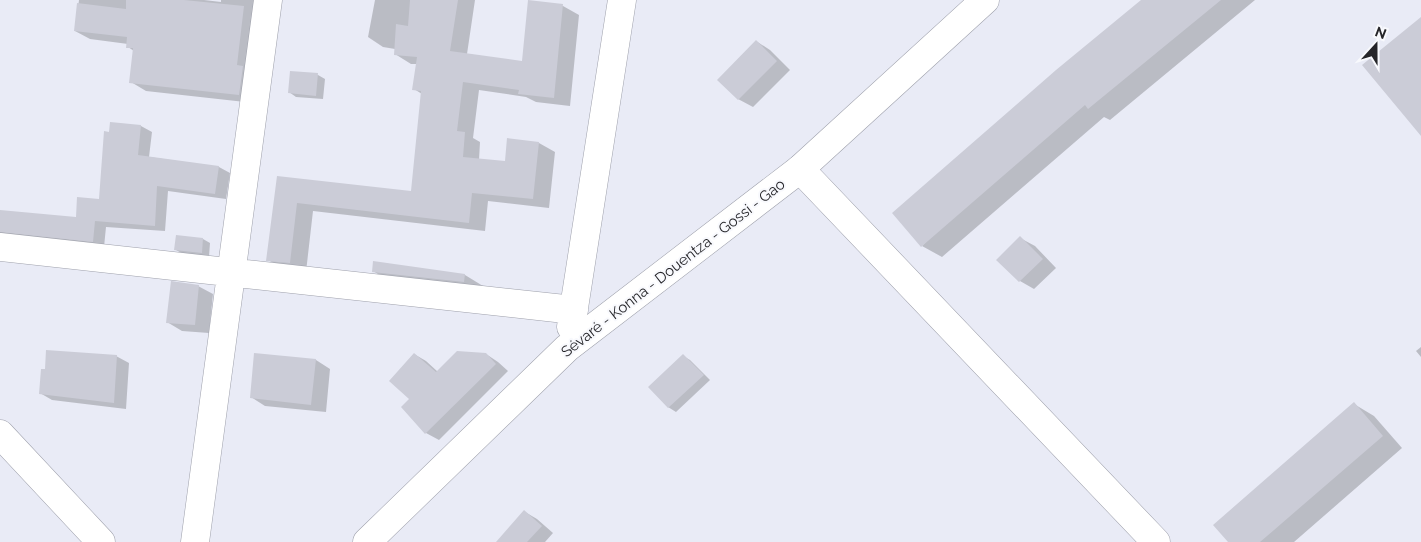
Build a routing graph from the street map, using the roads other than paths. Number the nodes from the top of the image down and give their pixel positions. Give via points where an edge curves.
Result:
1 (268, 0) edge
2 (622, 0) edge
3 (985, 0) edge
4 (800, 170) junction
5 (0, 247) edge
6 (231, 272) junction
7 (574, 310) junction
8 (568, 348) junction
9 (0, 434) edge
10 (101, 542) edge
11 (195, 542) edge
12 (367, 542) edge
13 (1156, 542) edge

1 - 6 street
2 - 7 street
3 - 4 street, Sévaré - Konna - Douentza - Gossi - Gao
4 - 8 street, Sévaré - Konna - Douentza - Gossi - Gao
4 - 13 street
5 - 6 street
6 - 7 street
6 - 11 street
7 - 8 street
8 - 12 street, Sévaré - Konna - Douentza - Gossi - Gao
9 - 10 street

